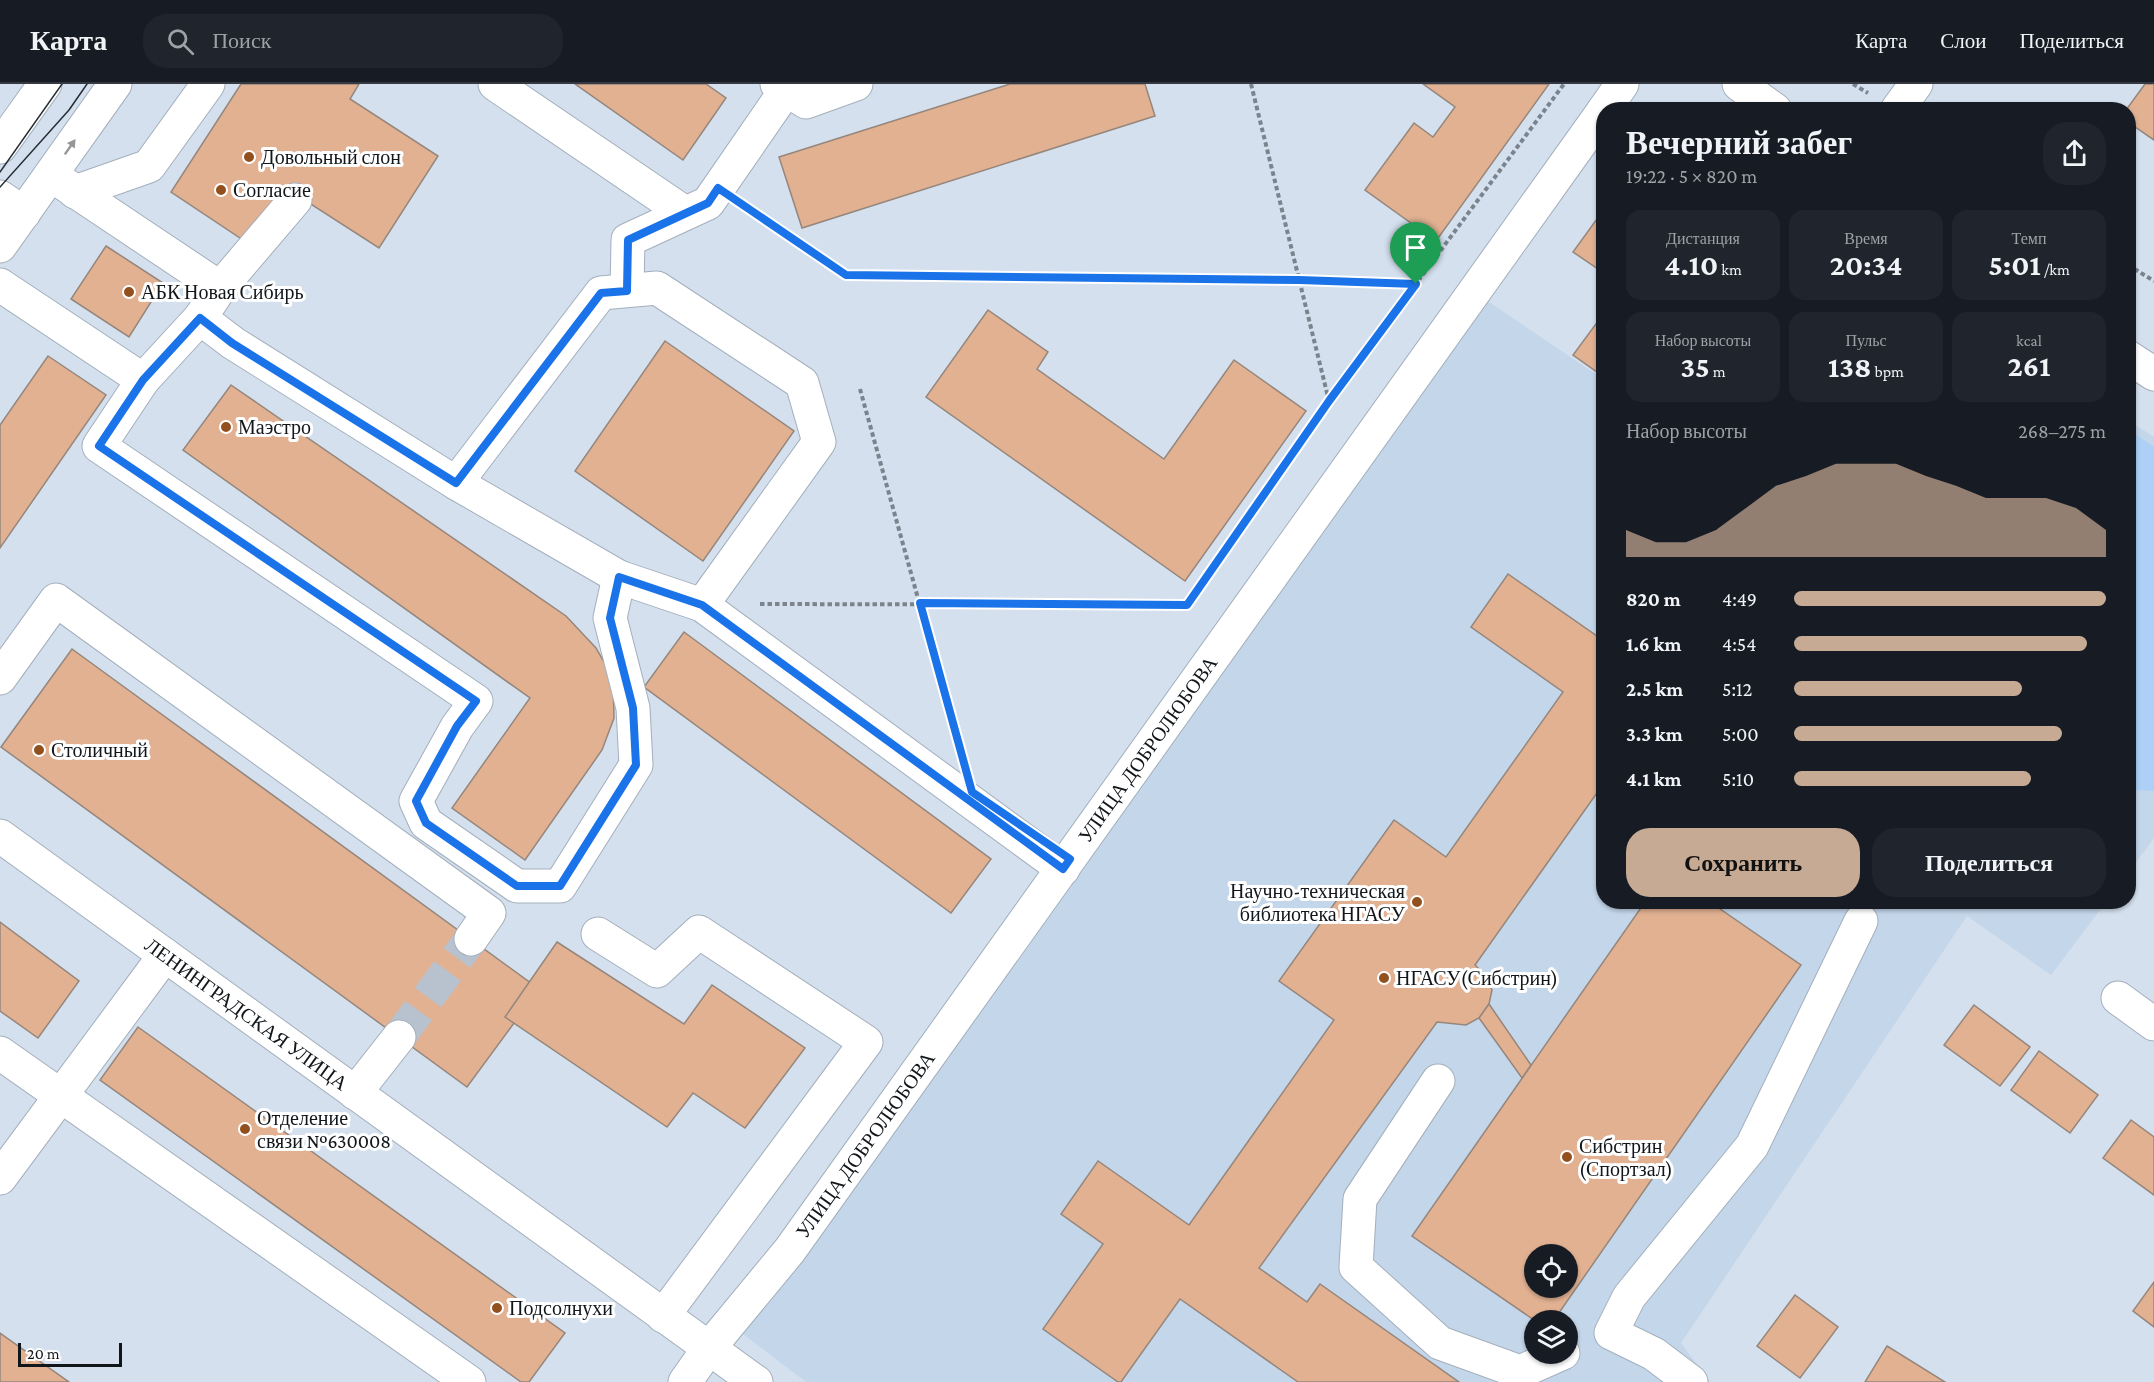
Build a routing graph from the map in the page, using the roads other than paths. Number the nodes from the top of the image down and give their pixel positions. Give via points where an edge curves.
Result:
1 (45, 84) edge
2 (115, 84) edge
3 (208, 84) edge
4 (495, 84) edge
5 (856, 84) edge
6 (1622, 84) edge
7 (1739, 84) edge
8 (1916, 84) edge
9 (782, 87) edge
10 (1610, 102) edge
11 (1764, 102) edge
12 (1903, 102) edge
13 (1596, 121) edge
14 (0, 147) edge
15 (63, 184) junction
16 (295, 200) dead end
17 (12, 205) edge
18 (685, 213) junction
19 (0, 246) edge
20 (0, 285) edge
21 (220, 288) junction
22 (627, 291) junction
23 (200, 318) junction
24 (2136, 362) edge
25 (2154, 374) edge
26 (143, 380) junction
27 (456, 483) junction
28 (619, 577) junction
29 (702, 605) junction
30 (0, 678) edge
31 (0, 836) edge
32 (1063, 869) junction
33 (1861, 921) dead end
34 (598, 934) dead end
35 (471, 939) tunnel mouth
36 (165, 955) junction
37 (2118, 998) dead end
38 (2154, 1024) edge
39 (399, 1037) tunnel mouth
40 (0, 1053) edge
41 (1438, 1081) dead end
42 (355, 1093) junction
43 (61, 1096) junction
44 (0, 1178) edge
45 (663, 1316) junction
46 (1611, 1333) junction
47 (1578, 1347) edge
48 (709, 1348) junction
49 (1538, 1364) edge
50 (451, 1377) edge
51 (685, 1382) edge
52 (756, 1382) edge
53 (1691, 1382) edge

1 - 14 street
15 -> 2 street
3 - 15 street via 149,166
4 - 18 street
5 - 9 street via 806,102
6 - 10 street, УЛИЦА ДОБРОЛЮБОВА
7 - 11 street
8 - 12 street
9 - 18 street via 708,203
13 - 32 street, УЛИЦА ДОБРОЛЮБОВА
15 - 17 street
15 - 21 street
16 - 21 street
17 - 19 street
18 - 22 street via 628,240
20 - 26 street
21 - 23 street
22 - 27 street via 601,293
22 - 29 street via 657,288 802,383 819,442
23 - 26 street
23 - 27 street via 232,343
24 - 25 street
26 - 28 street via 99,446 476,701 457,726 416,801 426,823 517,886 560,886 636,765 633,708 610,618
27 - 28 street
28 - 29 street
29 - 32 street
30 - 35 street via 56,600 489,913
31 - 36 street, ЛЕНИНГРАДСКАЯ УЛИЦА
32 - 48 street, УЛИЦА ДОБРОЛЮБОВА via 790,1250
33 - 46 street via 1752,1146 1629,1297
34 - 45 street via 657,971 699,932 866,1042
36 - 42 street, ЛЕНИНГРАДСКАЯ УЛИЦА
36 - 43 street
37 - 38 street
39 - 42 street
40 - 43 street
41 - 49 street via 1360,1199 1356,1267 1440,1343 1520,1372
42 - 45 street, ЛЕНИНГРАДСКАЯ УЛИЦА
43 - 44 street
43 - 50 street
45 - 48 street, ЛЕНИНГРАДСКАЯ УЛИЦА
46 - 47 street
46 - 53 street via 1654,1354
48 - 51 street, УЛИЦА ДОБРОЛЮБОВА
48 - 52 street, ЛЕНИНГРАДСКАЯ УЛИЦА

